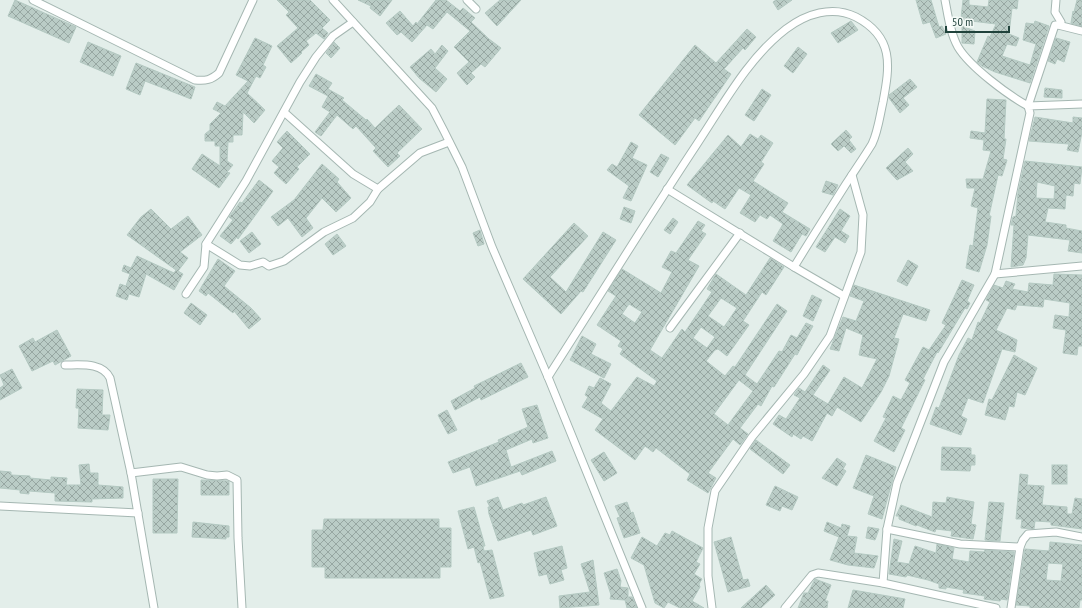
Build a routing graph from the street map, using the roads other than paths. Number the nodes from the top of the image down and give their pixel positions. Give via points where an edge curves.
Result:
1 (32, 0) edge
2 (253, 0) edge
3 (333, 0) edge
4 (467, 0) edge
5 (945, 0) edge
6 (1056, 0) edge
7 (476, 9) dead end
8 (353, 22) junction
9 (1058, 26) junction
10 (1082, 31) edge
11 (1082, 104) edge
12 (1028, 106) junction
13 (284, 112) junction
14 (449, 142) junction
15 (852, 175) junction
16 (667, 189) junction
17 (378, 190) junction
18 (740, 234) junction
19 (206, 244) junction
20 (1082, 266) edge
21 (794, 267) junction
22 (995, 274) junction
23 (186, 294) dead end
24 (844, 296) junction
25 (670, 328) dead end
26 (65, 365) dead end
27 (548, 377) junction
28 (131, 473) junction
29 (0, 506) edge
30 (138, 513) junction
31 (887, 528) junction
32 (1082, 537) edge
33 (1020, 547) junction
34 (883, 583) junction
35 (154, 608) edge
36 (242, 608) edge
37 (642, 608) edge
38 (712, 608) edge
39 (785, 608) edge
40 (996, 608) edge
41 (1012, 608) edge

1 - 2 street via 195,80 205,81 213,79 218,73
3 - 8 street
4 - 7 street
5 - 12 street via 958,47 968,60 1018,101
6 - 9 street via 1055,12 1061,22
8 - 13 street via 333,36 316,57
8 - 14 street via 432,108
9 - 10 street
9 - 12 street via 1055,24
11 - 12 street
12 - 22 street via 1030,113
13 - 17 street via 353,174
13 - 19 street via 246,181
14 - 17 street via 420,152
14 - 27 street via 462,167 492,247
15 - 16 street via 873,142 886,85 888,57 882,40 869,24 835,12 816,13 802,17 766,48 737,84
15 - 21 street
15 - 24 street via 863,215 861,252
16 - 18 street
16 - 27 street
17 - 19 street via 370,202 353,218 324,232 274,266 263,262 250,266 240,265
18 - 21 street
18 - 25 street
19 - 23 street via 204,268
20 - 22 street
21 - 24 street
22 - 31 street via 935,382 897,483
24 - 38 street via 830,336 804,374 752,437 715,492 708,528 708,576
26 - 28 street via 92,365 108,373
27 - 37 street
28 - 30 street
28 - 36 street via 181,467 207,475 227,475 237,480
29 - 30 street
30 - 35 street
31 - 33 street via 960,544
31 - 34 street
32 - 33 street via 1056,532 1028,534
33 - 41 street
34 - 39 street via 818,573 812,575
34 - 40 street

